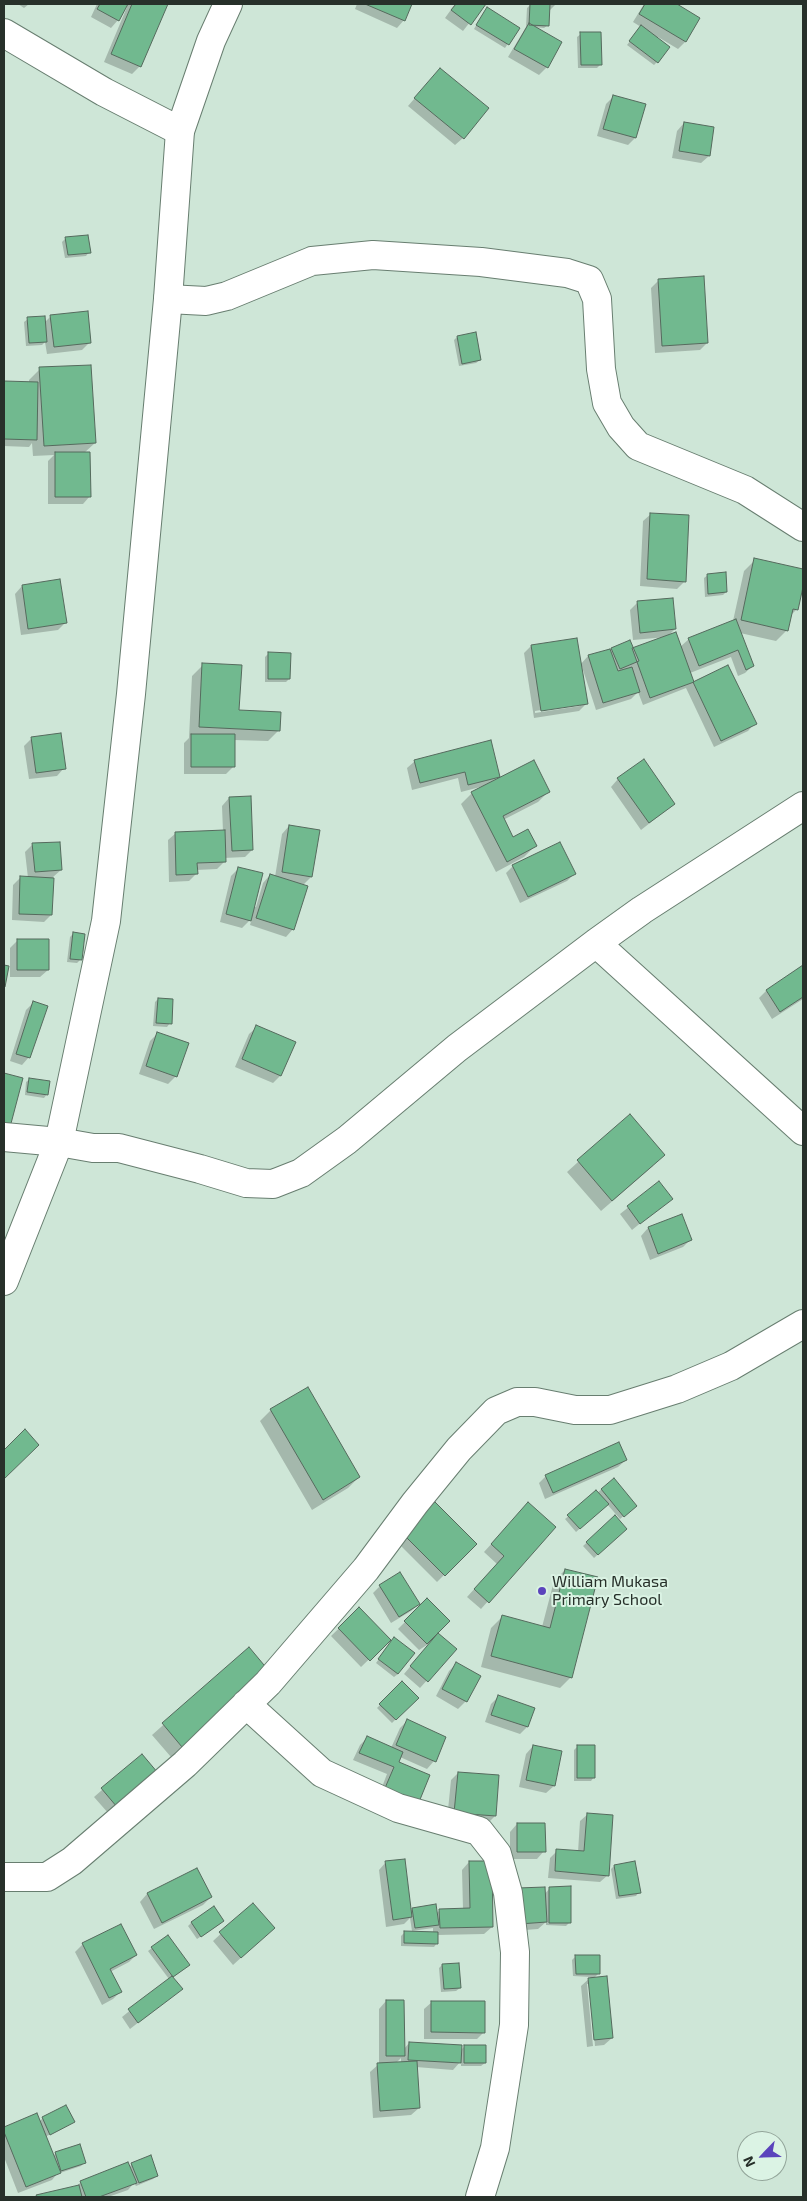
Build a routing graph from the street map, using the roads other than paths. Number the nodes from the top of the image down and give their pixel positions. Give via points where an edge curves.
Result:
1 (228, 4) edge
2 (4, 33) edge
3 (180, 130) junction
4 (168, 299) junction
5 (803, 526) edge
6 (803, 806) edge
7 (596, 943) junction
8 (803, 1131) edge
9 (4, 1137) edge
10 (59, 1142) junction
11 (4, 1281) edge
12 (803, 1324) edge
13 (246, 1704) junction
14 (4, 1877) edge
15 (480, 2197) edge

1 - 3 street via 211,41
2 - 3 street via 104,92
3 - 4 street
4 - 5 street via 206,301 227,296 312,261 373,255 481,262 568,273 589,280 597,299 601,369 607,403 620,427 638,446 745,490
4 - 10 street via 106,921
6 - 7 street
7 - 8 street
7 - 10 street via 457,1048 347,1140 301,1173 273,1184 246,1183 119,1148 93,1148
9 - 10 street
10 - 11 street
12 - 13 street via 731,1366 677,1390 610,1410 575,1410 517,1402 496,1411 421,1495 366,1569
13 - 14 street via 185,1764 72,1861 46,1877
13 - 15 street via 322,1772 398,1808 479,1831 497,1854 508,1893 515,1952 514,2025 495,2148

